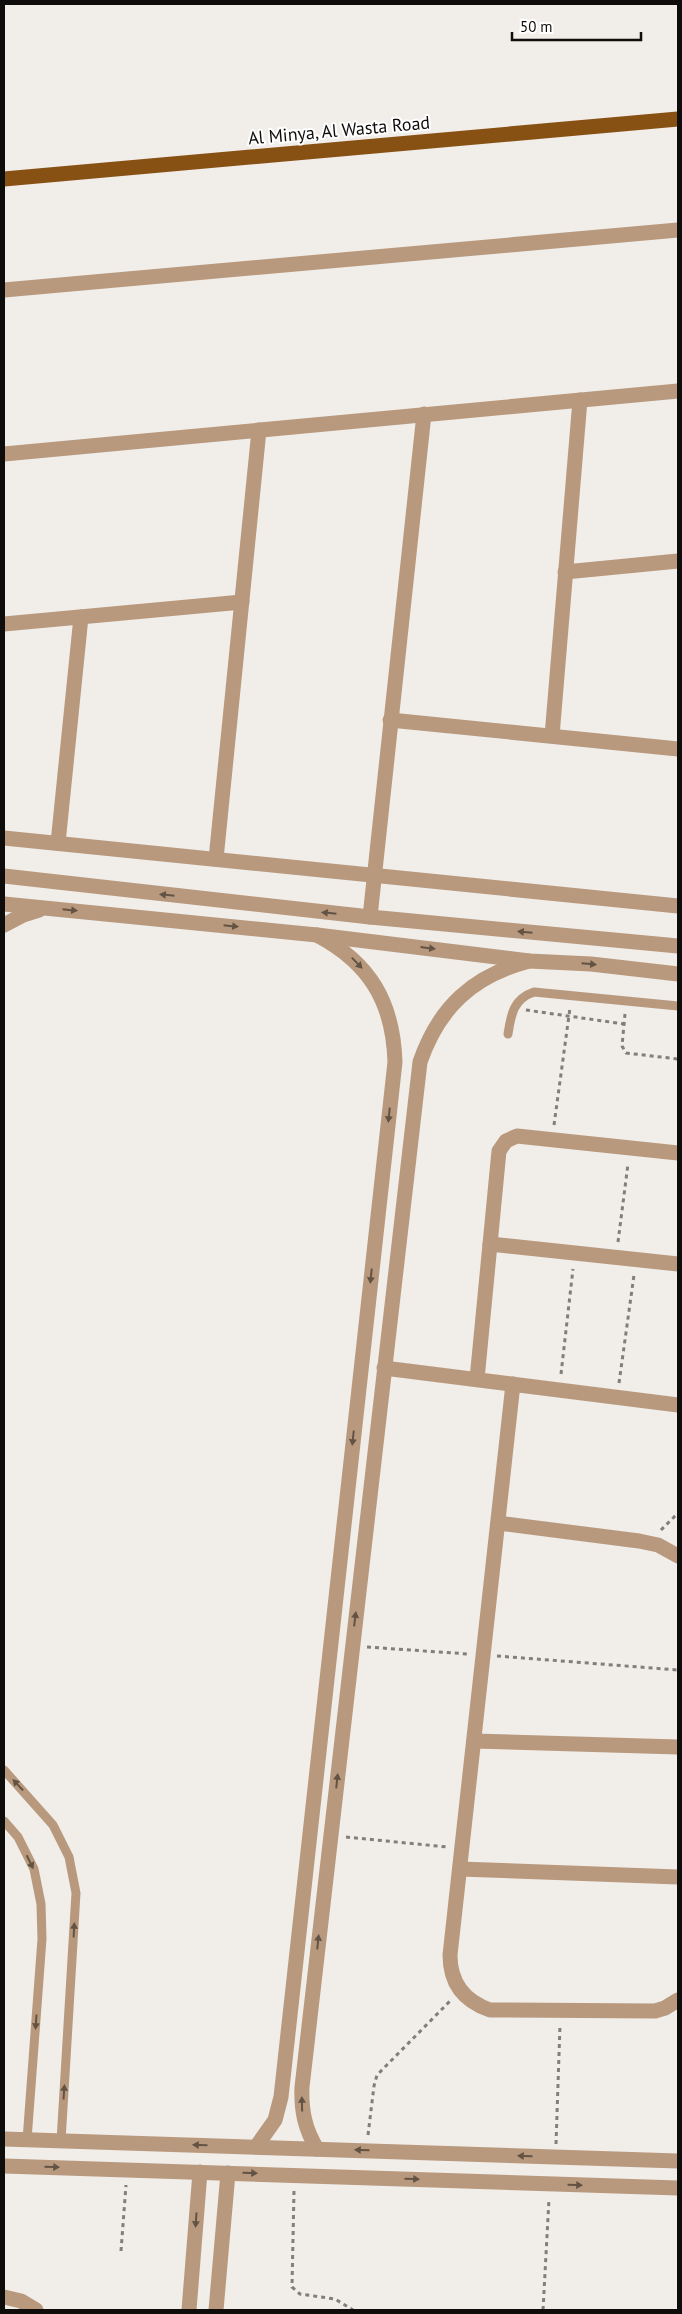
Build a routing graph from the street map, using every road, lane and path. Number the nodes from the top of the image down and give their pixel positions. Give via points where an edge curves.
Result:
1 (678, 119) edge
2 (4, 179) edge
3 (678, 230) edge
4 (4, 290) edge
5 (678, 391) edge
6 (580, 400) junction
7 (424, 414) junction
8 (260, 430) junction
9 (4, 454) edge
10 (678, 562) edge
11 (565, 572) junction
12 (242, 602) junction
13 (81, 617) junction
14 (4, 624) edge
15 (390, 720) junction
16 (552, 736) junction
17 (678, 749) edge
18 (4, 838) edge
19 (58, 843) junction
20 (216, 859) junction
21 (374, 874) junction
22 (4, 876) edge
23 (4, 904) edge
24 (678, 906) edge
25 (47, 907) junction
26 (370, 917) junction
27 (4, 925) edge
28 (317, 935) junction
29 (678, 946) edge
30 (529, 961) junction
31 (678, 974) edge
32 (571, 995) junction
33 (626, 1000) junction
34 (678, 1006) edge
35 (513, 1008) junction
36 (569, 1016) junction
37 (624, 1024) junction
38 (508, 1034) dead end
39 (678, 1059) edge
40 (552, 1140) junction
41 (630, 1148) junction
42 (678, 1153) edge
43 (490, 1244) junction
44 (575, 1253) junction
45 (616, 1258) junction
46 (636, 1260) junction
47 (678, 1264) edge
48 (384, 1368) junction
49 (477, 1380) junction
50 (513, 1384) junction
51 (559, 1390) junction
52 (617, 1397) junction
53 (678, 1405) edge
54 (678, 1513) edge
55 (498, 1523) junction
56 (648, 1543) junction
57 (678, 1556) edge
58 (352, 1646) junction
59 (483, 1655) junction
60 (678, 1670) edge
61 (474, 1741) junction
62 (678, 1747) edge
63 (4, 1770) edge
64 (4, 1821) edge
65 (330, 1835) junction
66 (462, 1848) junction
67 (460, 1869) junction
68 (678, 1877) edge
69 (460, 1990) junction
70 (678, 2000) edge
71 (561, 2011) junction
72 (4, 2139) edge
73 (27, 2140) junction
74 (61, 2140) junction
75 (256, 2147) junction
76 (317, 2149) junction
77 (367, 2150) junction
78 (555, 2157) junction
79 (633, 2159) junction
80 (678, 2160) edge
81 (4, 2166) edge
82 (128, 2169) junction
83 (200, 2172) junction
84 (228, 2173) junction
85 (295, 2175) junction
86 (549, 2184) junction
87 (632, 2186) junction
88 (678, 2188) edge
89 (121, 2252) dead end
90 (4, 2297) edge
91 (36, 2310) edge
92 (189, 2310) edge
93 (216, 2310) edge
94 (353, 2310) edge
95 (543, 2310) edge

1 - 2 main road, Al Minya, Al Wasta Road
3 - 4 street
5 - 6 street
6 - 7 street
6 - 11 street
7 - 8 street
7 - 15 street
8 - 9 street
8 - 12 street
10 - 11 street
11 - 16 street
12 - 13 street
12 - 20 street
13 - 14 street
13 - 19 street
15 - 16 street
15 - 21 street
16 - 17 street
18 - 19 street
19 - 20 street
20 - 21 street
21 - 24 street
21 - 26 street
26 -> 22 street
23 - 25 street
25 - 27 street
25 -> 28 street
29 -> 26 street
28 -> 30 street
28 -> 75 street via 350,956 376,986 391,1022 395,1062 281,2097 275,2120
30 -> 31 street
30 - 48 street via 492,973 475,983 447,1010 426,1043 420,1062
32 - 33 lane
32 - 35 lane via 534,992 519,1000
32 - 36 path
33 - 34 lane
33 - 37 path
35 - 36 path
35 - 38 lane
36 - 37 path
36 - 40 path
37 - 39 path via 622,1046 626,1053
40 - 41 street
40 - 43 street via 517,1136 506,1141 499,1151
41 - 42 street
41 - 45 path
43 - 44 street
43 - 49 street
44 - 45 street
44 - 51 path
45 - 46 street
46 - 47 street
46 - 52 path
48 - 49 street
58 -> 48 street
49 - 50 street
50 - 51 street
50 - 55 street
51 - 52 street
52 - 53 street
54 - 56 path
55 - 56 street
55 - 59 street
56 - 57 street via 666,1548
58 - 59 path
65 -> 58 street
59 - 60 path
59 - 61 street
61 - 62 street
61 - 66 street
74 -> 63 lane via 76,1893 69,1857 53,1825
64 -> 73 lane via 18,1837 34,1869 42,1904
65 - 66 path
76 -> 65 street via 305,2126 301,2100
66 - 67 street
67 - 68 street
67 - 69 street via 450,1966
69 - 71 street via 478,2006 490,2010
69 - 77 path via 377,2074
70 - 71 street via 655,2011
71 - 78 path
72 - 73 street
73 - 74 street
75 -> 74 street
75 - 76 street
77 -> 76 street
78 -> 77 street
78 - 79 street
79 - 80 street
79 - 87 street
81 -> 82 street
82 - 83 street
82 - 89 path
83 - 84 street
83 -> 92 street
84 -> 85 street
84 - 93 street
85 -> 86 street
85 - 94 path via 292,2287 300,2294 335,2299
86 -> 87 street
86 - 95 path
87 - 88 street
90 - 91 street via 21,2301

